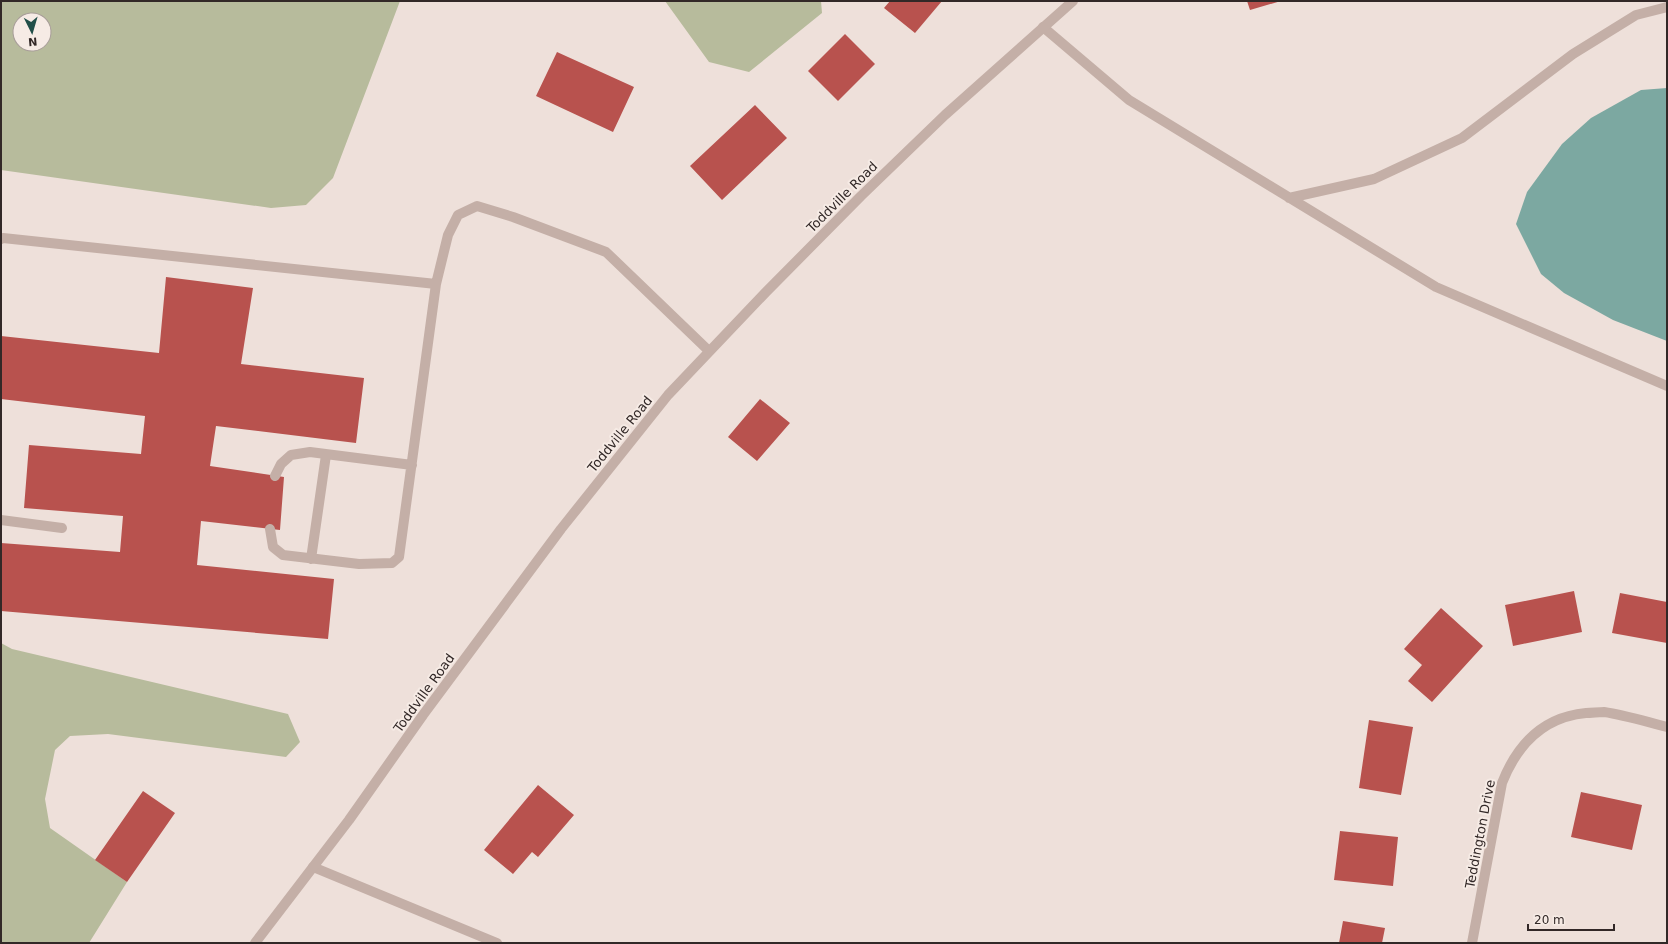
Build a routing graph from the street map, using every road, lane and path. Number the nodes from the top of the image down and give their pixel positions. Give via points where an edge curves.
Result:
1 (1073, 1) edge
2 (1667, 7) edge
3 (1043, 27) junction
4 (1289, 198) junction
5 (1, 239) edge
6 (436, 284) junction
7 (709, 351) junction
8 (1667, 386) edge
9 (326, 455) junction
10 (412, 465) junction
11 (275, 476) dead end
12 (1, 520) edge
13 (62, 528) dead end
14 (270, 529) dead end
15 (311, 559) junction
16 (1667, 727) edge
17 (313, 867) junction
18 (255, 943) edge
19 (497, 943) edge
20 (1472, 943) edge

1 - 3 street, Toddville Road
2 - 4 street via 1636,14 1573,54 1462,138 1374,179
3 - 4 street via 1129,100
3 - 7 street, Toddville Road via 945,115 861,196
4 - 8 street via 1436,287
5 - 6 street
6 - 7 street via 448,235 458,215 477,206 606,252
6 - 10 street
7 - 17 street, Toddville Road via 668,395 561,529
9 - 10 street
9 - 11 street via 310,452 291,455 281,464
9 - 15 street
10 - 15 street via 398,557 392,563 359,564
12 - 13 street
14 - 15 street via 273,547 283,555
16 - 20 street, Teddington Drive via 1604,712 1574,714 1549,724 1525,742 1508,768 1502,784
17 - 18 street, Toddville Road
17 - 19 street

